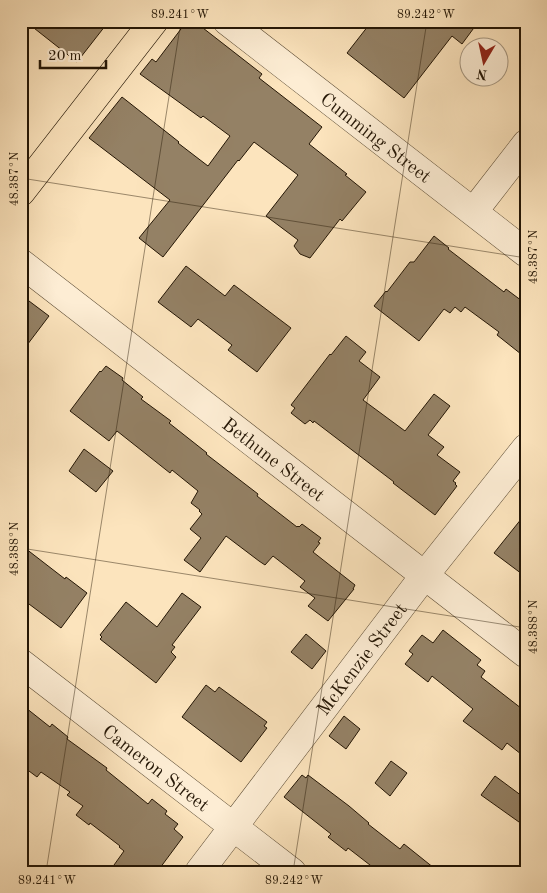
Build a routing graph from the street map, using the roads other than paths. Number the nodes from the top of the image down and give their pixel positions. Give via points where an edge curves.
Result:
1 (154, 21) edge
2 (227, 21) edge
3 (526, 144) edge
4 (21, 192) edge
5 (474, 211) junction
6 (526, 253) edge
7 (21, 263) edge
8 (526, 448) edge
9 (424, 576) junction
10 (526, 654) edge
11 (21, 663) edge
12 (234, 827) junction
13 (199, 872) edge
14 (292, 872) edge

1 - 4 main road
2 - 5 street, Cumming Street
3 - 5 street
5 - 6 street, Cumming Street
7 - 9 street, Bethune Street
8 - 9 street, McKenzie Street
9 - 10 street, Bethune Street
9 - 12 street, McKenzie Street
11 - 12 street, Cameron Street
12 - 13 street, McKenzie Street
12 - 14 street, Cameron Street

